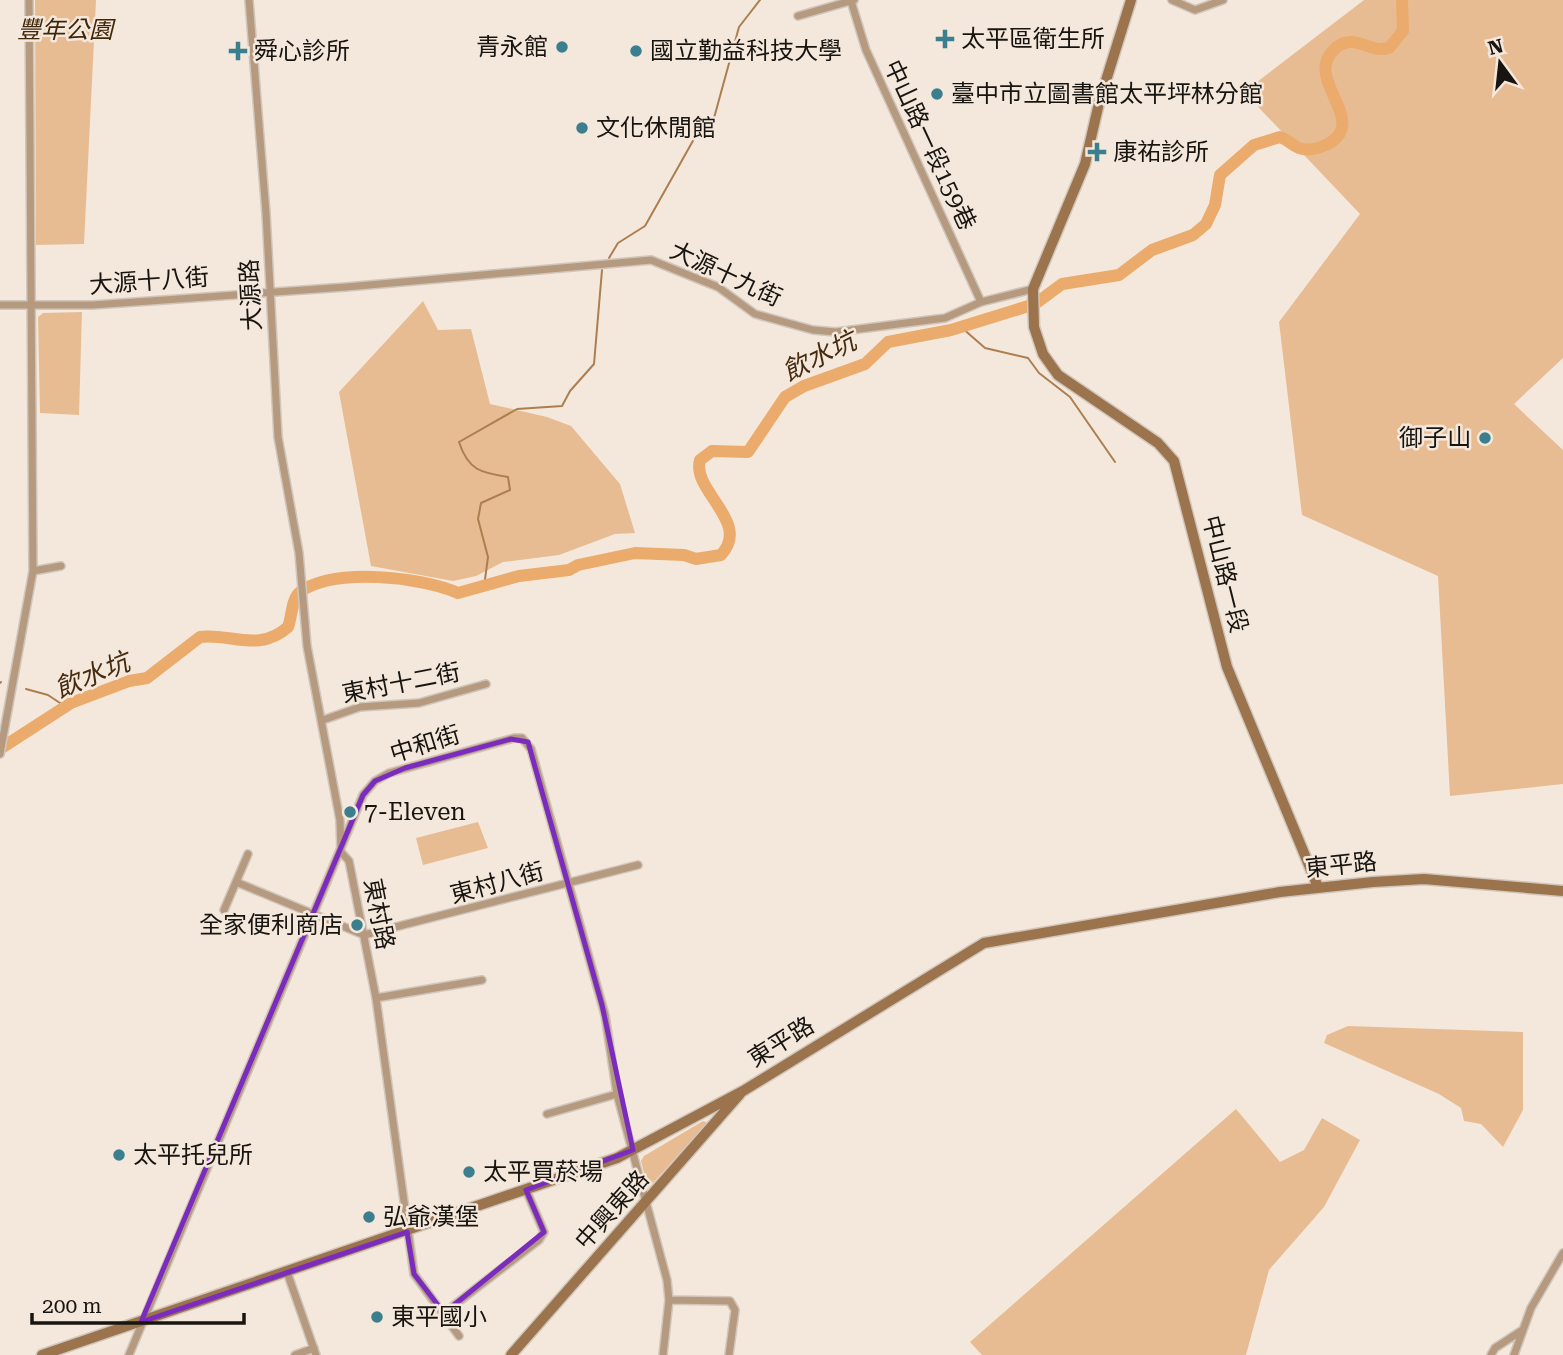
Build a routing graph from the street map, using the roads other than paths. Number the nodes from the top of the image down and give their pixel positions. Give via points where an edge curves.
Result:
1 (29, 0) edge
2 (249, 0) edge
3 (853, 0) edge
4 (1131, 0) edge
5 (1172, 0) edge
6 (1223, 0) edge
7 (798, 16) dead end
8 (1033, 290) junction
9 (270, 292) junction
10 (981, 302) junction
11 (0, 305) edge
12 (32, 305) junction
13 (61, 566) dead end
14 (33, 571) junction
15 (303, 607) joint
16 (486, 684) dead end
17 (323, 720) junction
18 (0, 754) edge
19 (341, 852) junction
20 (248, 854) dead end
21 (638, 865) dead end
22 (236, 882) junction
23 (569, 883) junction
24 (1318, 887) junction
25 (1563, 891) edge
26 (224, 910) dead end
27 (313, 914) junction
28 (364, 935) junction
29 (482, 980) dead end
30 (376, 999) junction
31 (743, 1091) junction
32 (617, 1094) junction
33 (547, 1114) dead end
34 (633, 1150) junction
35 (526, 1190) junction
36 (646, 1205) junction
37 (407, 1231) junction
38 (1562, 1257) edge
39 (287, 1272) junction
40 (669, 1300) junction
41 (444, 1313) junction
42 (141, 1322) junction
43 (1521, 1331) junction
44 (459, 1336) dead end
45 (315, 1352) edge
46 (42, 1355) edge
47 (129, 1355) edge
48 (295, 1355) edge
49 (511, 1355) edge
50 (663, 1355) edge
51 (729, 1355) edge
52 (1491, 1355) edge
53 (1514, 1355) edge

1 - 12 street
2 - 9 street, 大源路
3 - 7 street
3 - 10 street, 中山路一段159巷 via 866,50
4 - 8 main road via 1085,164
5 - 6 street via 1195,10
8 - 10 street, 大源十九街
8 - 24 main road, 中山路一段 via 1033,320 1043,355 1058,375 1157,443 1174,461 1227,667
9 - 10 street, 大源十九街 via 651,260 734,296 755,314 813,330 854,331 945,318
9 - 12 street, 大源十八街
9 - 15 street, 大源路 via 278,437 299,553
11 - 12 street, 大源十八街
12 - 14 street
13 - 14 street
14 - 18 street
15 - 17 street, 東村路
16 - 17 street, 東村十二街 via 419,703 360,707
17 - 19 street, 東村路
19 - 23 street, 中和街 via 363,795 375,781 405,768 522,738 531,749
19 - 27 street, 中和街
19 - 28 street, 東村路 via 349,861
20 - 22 street
21 - 23 street, 東村八街
22 - 26 street
22 - 27 street
23 - 28 street, 東村八街
23 - 32 street, 中和街 via 607,1022
24 - 25 main road, 東平路 via 1417,878
24 - 31 main road, 東平路 via 984,943
27 - 28 street
27 - 42 street, 中和街
28 - 30 street, 東村路
29 - 30 street
30 - 37 street, 東村路
31 - 34 main road, 東平路
31 - 36 main road, 中興東路
32 - 33 street
32 - 34 street, 中和街
34 - 35 main road, 東平路
34 - 36 street, 中和街
35 - 37 main road, 東平路
35 - 41 street via 544,1232
36 - 40 street, 中和街
36 - 49 main road, 中興東路
37 - 39 main road, 東平路
37 - 41 street, 東村路 via 414,1274
38 - 43 street
39 - 42 main road, 東平路
39 - 45 street
40 - 50 street, 中和街
40 - 51 street via 730,1301 736,1310
41 - 44 street, 東村路
42 - 46 main road, 東平路
42 - 47 street, 中和街
43 - 52 street
43 - 53 street
45 - 48 street

